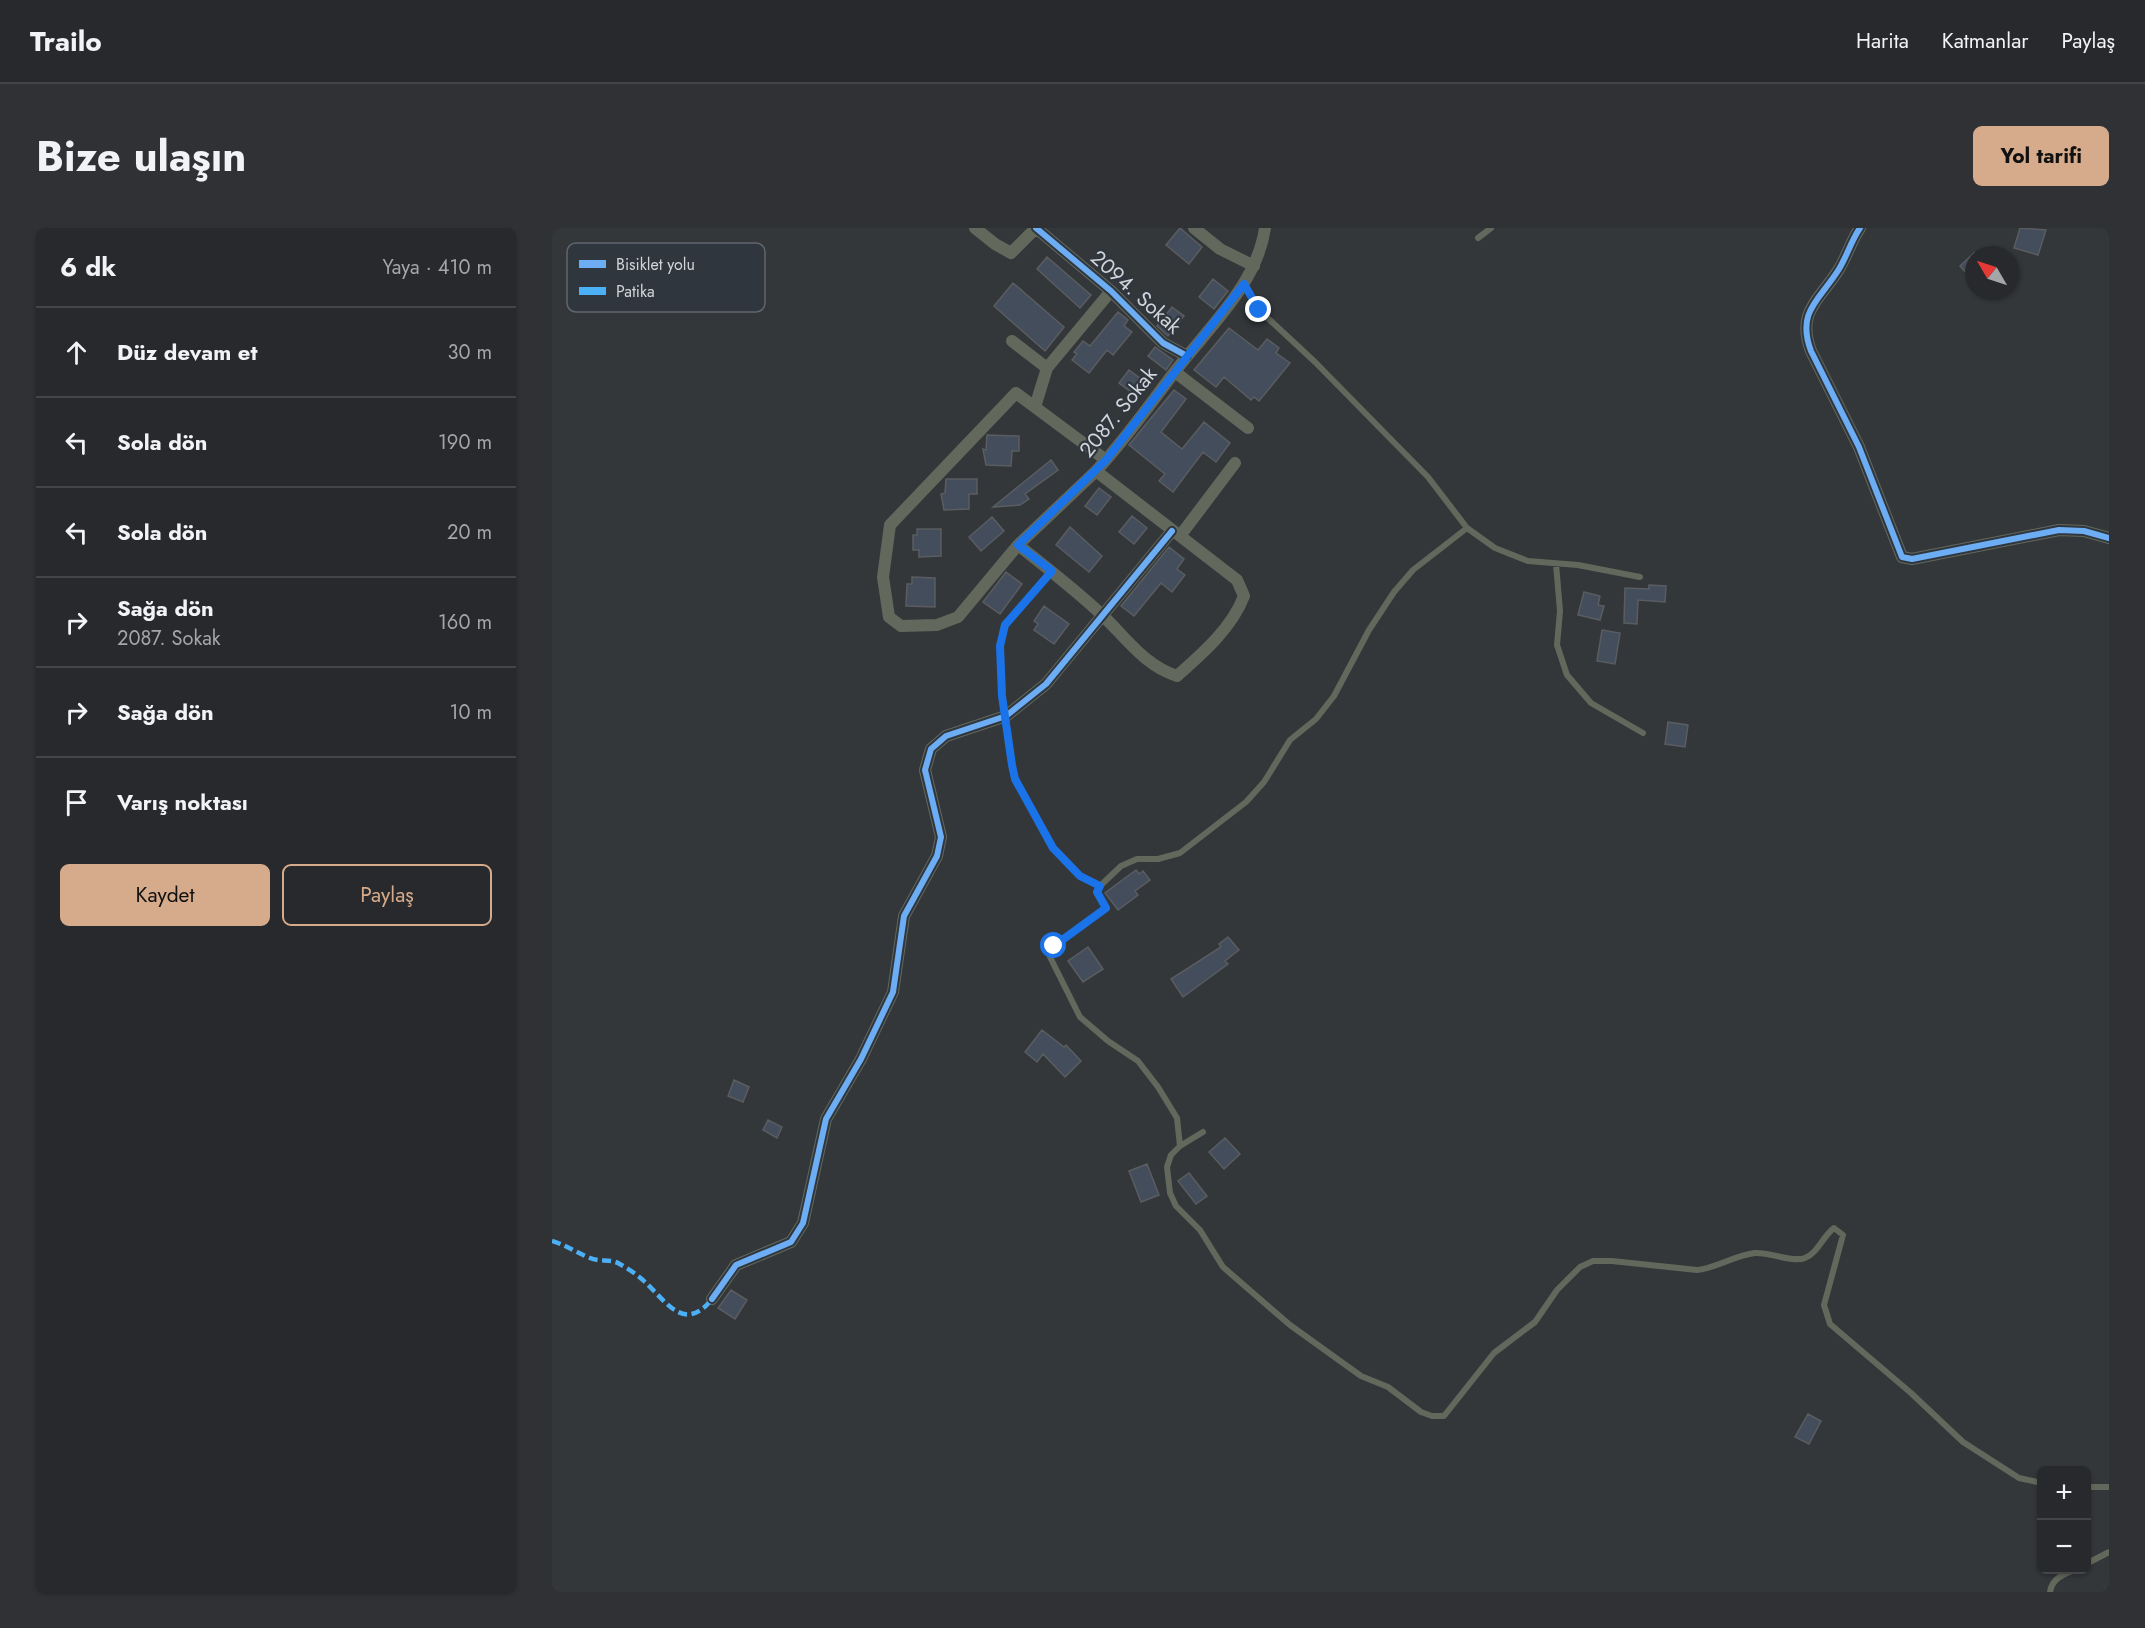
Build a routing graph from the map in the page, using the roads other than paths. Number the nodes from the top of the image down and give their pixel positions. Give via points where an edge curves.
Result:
1 (975, 228) edge
2 (1036, 228) edge
3 (1194, 228) edge
4 (1265, 228) edge
5 (1491, 228) edge
6 (1860, 228) edge
7 (1478, 238) dead end
8 (1254, 266) junction
9 (1244, 284) junction
10 (1110, 291) junction
11 (1012, 341) dead end
12 (1187, 356) junction
13 (1047, 369) junction
14 (1174, 372) junction
15 (1035, 407) junction
16 (1248, 428) dead end
17 (1106, 460) junction
18 (1235, 463) dead end
19 (1096, 471) junction
20 (1467, 528) junction
21 (1176, 533) junction
22 (2109, 538) edge
23 (1018, 545) junction
24 (1556, 564) junction
25 (1052, 571) junction
26 (1640, 577) dead end
27 (1102, 614) junction
28 (1006, 716) junction
29 (1643, 733) dead end
30 (1100, 886) junction
31 (1203, 1132) dead end
32 (1180, 1146) junction
33 (712, 1299) dead end
34 (2037, 1482) edge
35 (2091, 1487) edge
36 (2109, 1487) edge
37 (2109, 1552) edge
38 (2091, 1561) edge
39 (2064, 1574) edge
40 (2050, 1592) edge

1 - 2 street via 1011,253
2 - 10 street, 2094. Sokak
3 - 8 street via 1220,249
4 - 8 street, 2087. Sokak
5 - 7 lane
6 - 22 street via 1840,267 1810,310 1806,334 1862,454 1902,557 1912,559 2059,530
8 - 9 street, 2087. Sokak
9 - 12 street, 2087. Sokak
9 - 20 lane via 1259,310 1428,477
10 - 12 street, 2094. Sokak via 1163,343
10 - 13 street
11 - 13 street
12 - 14 street, 2087. Sokak
13 - 15 street
14 - 16 street
14 - 17 street, 2087. Sokak
15 - 17 street
15 - 23 street, 2087. Sokak via 1016,393 890,525 883,577 889,617 901,626 937,625 958,617
17 - 19 street, 2087. Sokak
18 - 21 street
19 - 21 street
19 - 23 street, 2087. Sokak
20 - 24 lane via 1495,548 1520,558
20 - 30 lane via 1399,586 1369,630 1334,696 1316,719 1290,740 1264,782 1246,802 1180,853 1137,859 1121,866
21 - 27 street
21 - 27 street via 1237,580 1244,596 1238,613 1177,676 1160,671
23 - 25 street
24 - 26 lane
24 - 29 lane via 1560,611 1557,645 1567,675 1591,703
25 - 27 street
25 - 28 lane via 1005,625 1000,646
27 - 28 street via 1046,684
28 - 30 lane via 1015,779 1053,848 1080,876
28 - 33 street via 946,736 931,749 925,770 941,837 937,856 904,916 893,992 826,1119 803,1223 791,1242 736,1265
30 - 32 lane via 1097,892 1106,908 1054,946 1050,957 1080,1017 1138,1061 1153,1080 1177,1118
31 - 32 lane
32 - 34 lane via 1167,1167 1170,1193 1223,1267 1290,1325 1361,1376 1388,1387 1432,1416 1444,1416 1494,1353 1535,1322 1568,1278 1593,1261 1697,1270 1753,1253 1779,1254 1798,1260 1811,1255 1834,1228 1843,1235 1824,1305 1830,1324 1963,1442 2019,1478
35 - 36 lane
37 - 38 lane
39 - 40 lane via 2051,1584

